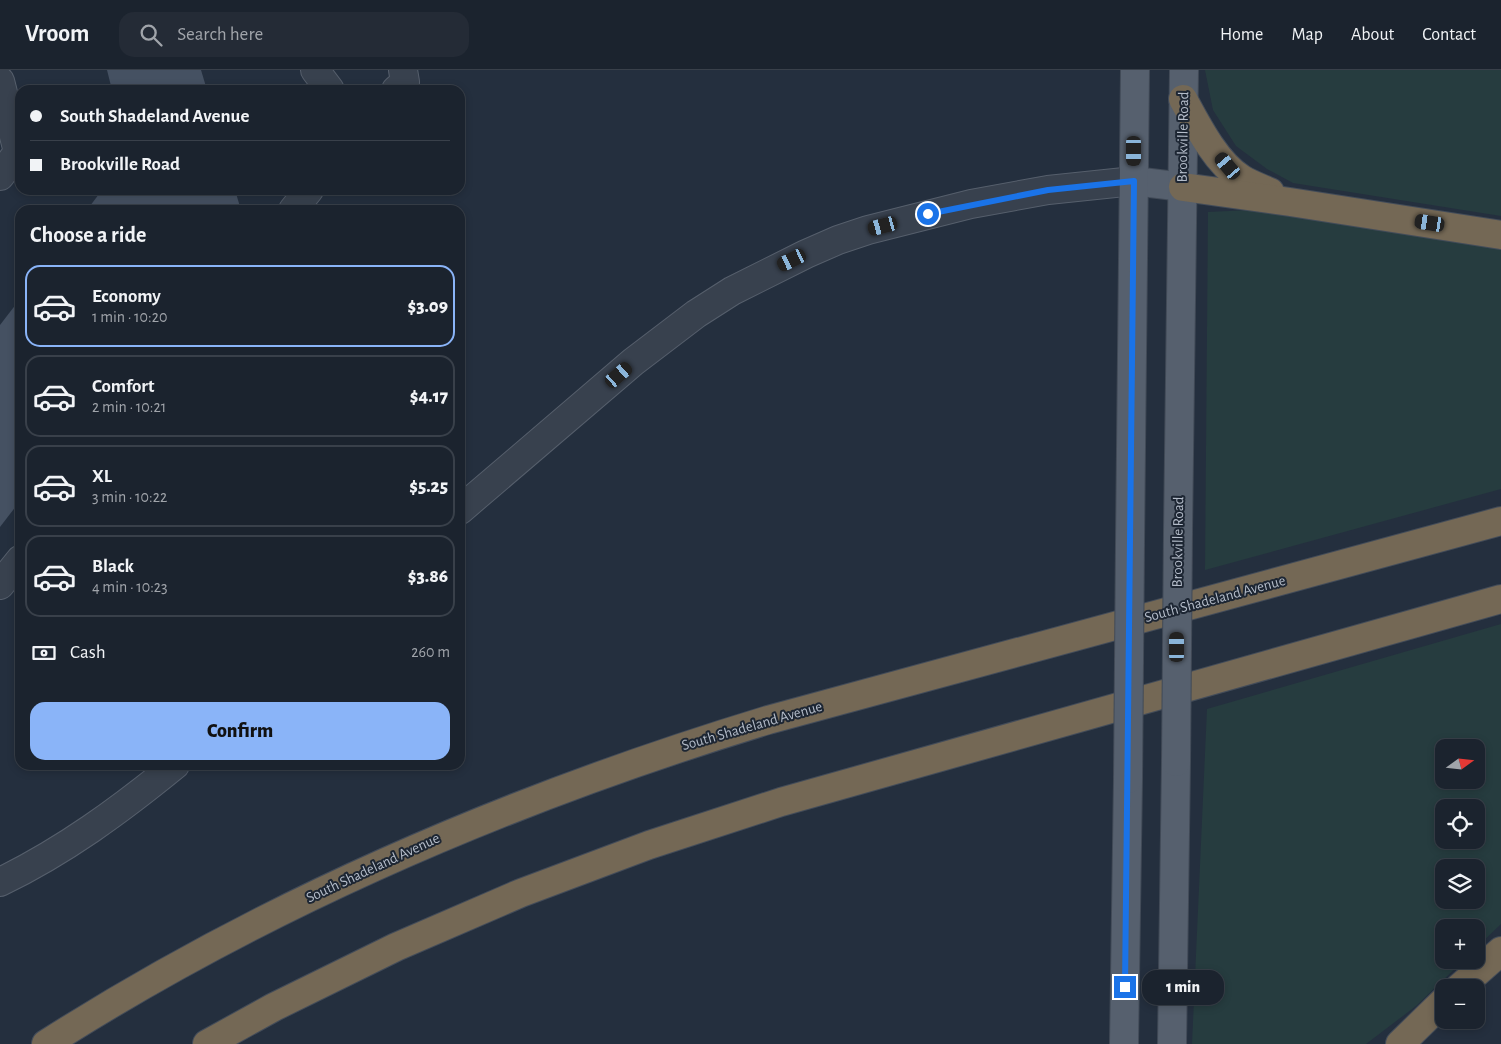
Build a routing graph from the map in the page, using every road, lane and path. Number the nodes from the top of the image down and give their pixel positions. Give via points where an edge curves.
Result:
1 (315, 70) edge
2 (403, 70) edge
3 (1135, 70) edge
4 (1184, 70) edge
5 (0, 80) edge
6 (326, 85) edge
7 (402, 85) edge
8 (1183, 99) junction
9 (15, 140) edge
10 (15, 156) edge
11 (0, 176) edge
12 (1134, 181) junction
13 (1183, 187) junction
14 (305, 195) edge
15 (1290, 202) junction
16 (297, 205) edge
17 (1501, 235) edge
18 (465, 506) edge
19 (1501, 522) edge
20 (15, 566) edge
21 (0, 585) edge
22 (1501, 599) edge
23 (169, 770) edge
24 (0, 882) edge
25 (1497, 955) edge
26 (1469, 979) edge
27 (1478, 979) edge
28 (1435, 1010) edge
29 (1438, 1029) edge
30 (46, 1044) edge
31 (207, 1044) edge
32 (1124, 1044) edge
33 (1172, 1044) edge
34 (1400, 1044) edge
35 (1426, 1044) edge

1 - 6 street
2 - 7 street via 405,82
3 - 12 main road
4 - 8 main road, Brookville Road
5 - 9 street
8 - 13 main road, Brookville Road
8 - 15 highway via 1207,140 1228,166 1241,178
10 - 11 street
12 - 13 main road
12 - 18 street via 1048,190 971,204 868,230 798,258 732,291 696,314 633,362
12 - 32 main road, bridge
13 - 15 highway
13 - 33 main road, Brookville Road, bridge
14 - 16 street
15 - 17 highway
19 - 30 highway, South Shadeland Avenue via 768,720 589,779 473,823 311,896 152,980
20 - 21 street
22 - 31 highway via 781,802 648,845 529,890 396,947
23 - 24 street via 80,837
25 - 26 highway
25 - 27 highway
28 - 34 highway
29 - 35 highway

